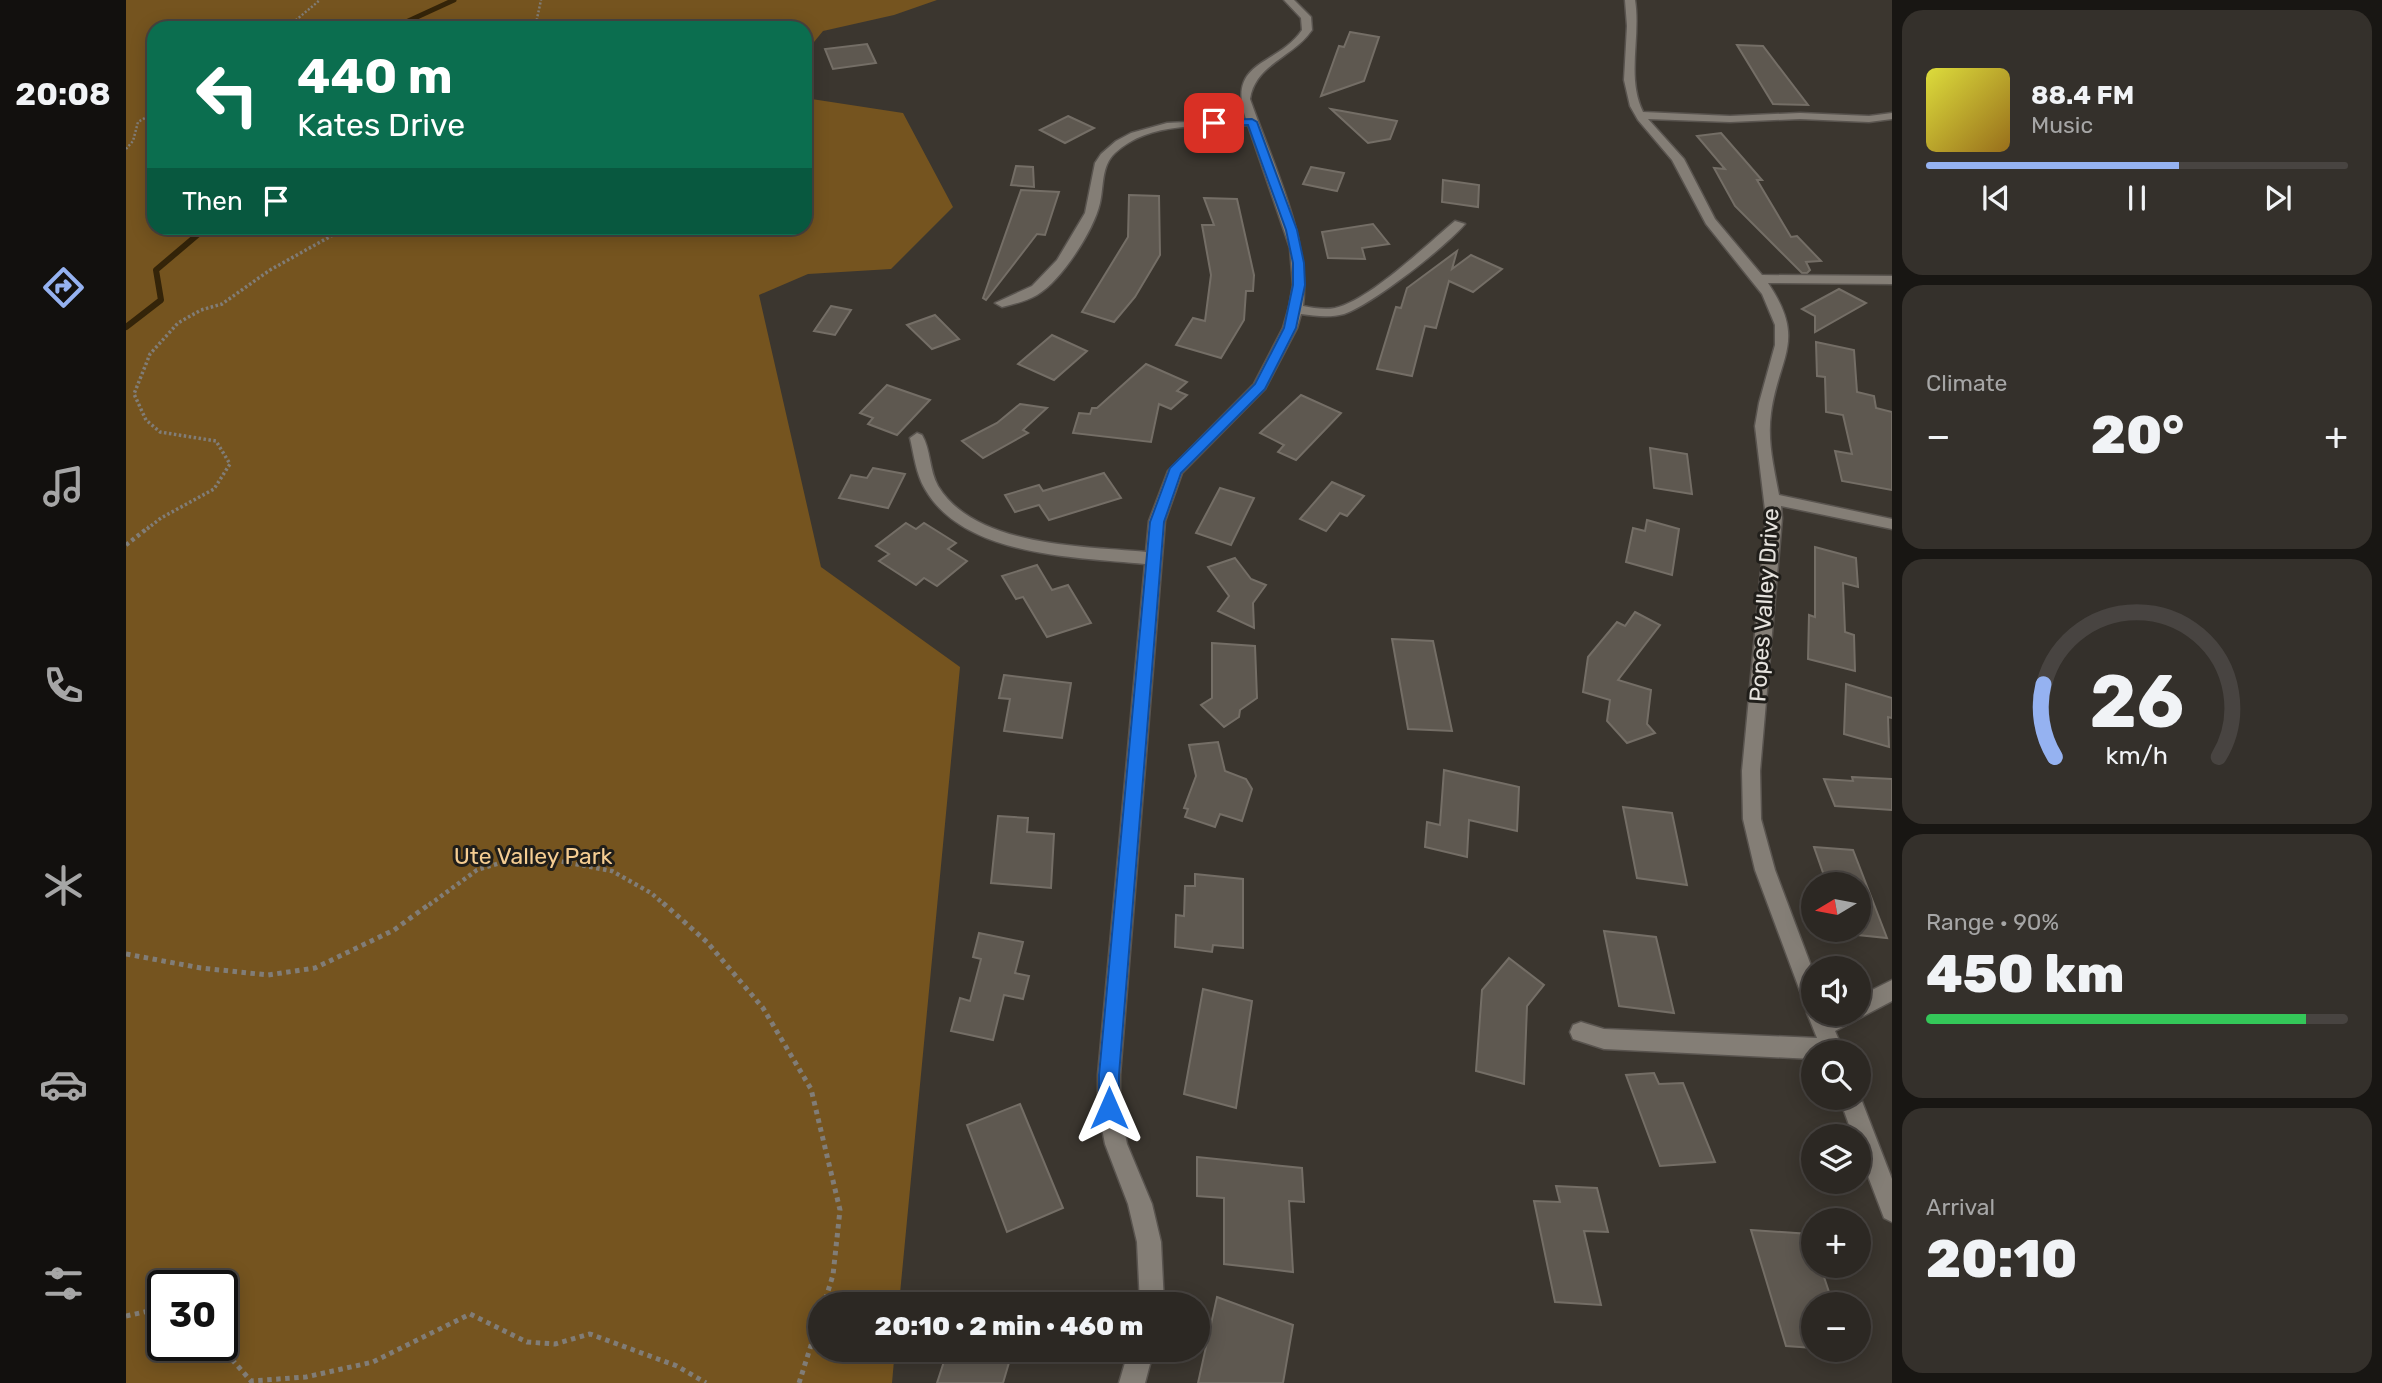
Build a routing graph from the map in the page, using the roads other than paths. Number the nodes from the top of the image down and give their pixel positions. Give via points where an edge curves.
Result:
1 (1289, 0) edge
2 (1630, 0) edge
3 (1640, 114) junction
4 (1892, 117) edge
5 (1252, 122) junction
6 (1459, 224) dead end
7 (1761, 279) junction
8 (1892, 280) edge
9 (1002, 303) dead end
10 (1296, 309) junction
11 (917, 438) dead end
12 (1773, 499) junction
13 (1892, 524) edge
14 (1154, 559) junction
15 (1801, 966) edge
16 (1892, 990) edge
17 (1871, 1000) edge
18 (1581, 1032) dead end
19 (1801, 1049) edge
20 (1855, 1110) edge
21 (1892, 1210) edge
22 (1151, 1292) edge
23 (1138, 1362) edge
24 (1132, 1383) edge

1 - 5 street via 1306,17 1307,30 1300,42 1252,76 1244,91
2 - 3 street, Popes Valley Drive via 1635,23 1631,88
3 - 4 street via 1730,119
3 - 7 street, Popes Valley Drive via 1674,153 1712,224
5 - 9 street via 1160,127 1119,144 1097,170 1094,203 1078,241 1037,289
5 - 10 street via 1297,248
6 - 10 street via 1347,308 1331,312
7 - 8 street
7 - 12 street, Popes Valley Drive via 1783,329 1762,430
10 - 14 street via 1260,386 1175,471 1157,522
11 - 14 street via 933,492 976,530 1016,542
12 - 13 street
12 - 15 street, Popes Valley Drive via 1751,771 1752,819 1761,858
14 - 22 street via 1109,1075 1116,1144 1140,1204 1149,1242
16 - 17 street
18 - 19 street via 1604,1039
20 - 21 street
23 - 24 street

